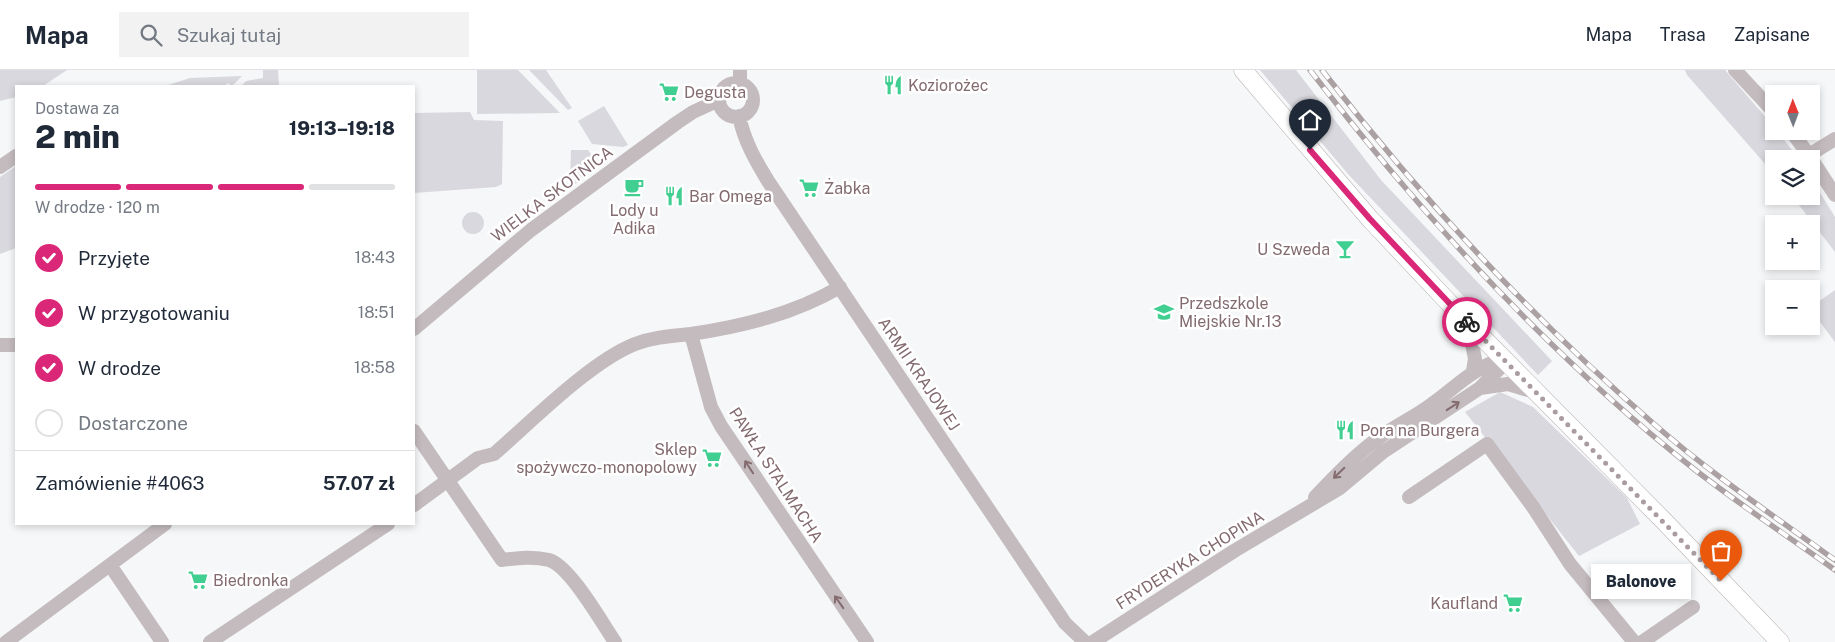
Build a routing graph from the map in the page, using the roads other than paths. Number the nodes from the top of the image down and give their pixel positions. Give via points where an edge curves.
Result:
1 (1243, 70) edge
2 (1735, 70) edge
3 (740, 77) edge
4 (719, 100) junction
5 (1765, 102) edge
6 (739, 116) junction
7 (1835, 139) edge
8 (1798, 140) edge
9 (1806, 150) edge
10 (1818, 150) edge
11 (15, 157) edge
12 (0, 167) edge
13 (1820, 171) edge
14 (1835, 195) edge
15 (840, 288) junction
16 (1468, 323) junction
17 (415, 328) edge
18 (691, 334) junction
19 (0, 345) edge
20 (15, 345) edge
21 (1505, 361) junction
22 (1473, 371) junction
23 (1480, 388) junction
24 (1536, 392) junction
25 (1398, 426) junction
26 (415, 433) edge
27 (1383, 452) junction
28 (1355, 458) junction
29 (447, 482) junction
30 (1409, 497) dead end
31 (415, 504) edge
32 (1306, 507) junction
33 (164, 525) edge
34 (386, 525) edge
35 (110, 565) junction
36 (1693, 607) dead end
37 (6, 642) edge
38 (162, 642) edge
39 (210, 642) edge
40 (615, 642) edge
41 (867, 642) edge
42 (1085, 642) edge
43 (1093, 642) edge
44 (1634, 642) edge
45 (1642, 642) edge
46 (1780, 642) edge

1 - 16 main road via 1370,219
2 - 5 street
3 - 4 street via 728,85
3 - 6 street via 753,98 749,110
4 - 6 street via 725,112
4 - 17 street, WIELKA SKOTNICA via 693,112 561,208
6 - 15 street, ARMII KRAJOWEJ via 755,161
7 - 10 street
8 - 9 street
11 - 12 street
13 - 14 street
15 - 18 street via 791,312
15 - 42 street, ARMII KRAJOWEJ via 1065,623
16 - 21 main road
16 - 22 street via 1475,359
18 - 29 street via 659,337 617,352 494,454 478,458
41 -> 18 street, PAWŁA STALMACHA via 721,426 711,407
19 - 20 street
21 - 22 street, FRYDERYKA CHOPINA
21 - 23 street, FRYDERYKA CHOPINA
21 - 24 main road
22 - 25 street, FRYDERYKA CHOPINA via 1433,404
23 - 24 street, FRYDERYKA CHOPINA via 1508,384
27 -> 23 street, FRYDERYKA CHOPINA
24 - 46 main road
25 - 27 street, FRYDERYKA CHOPINA via 1388,438
25 - 28 street, FRYDERYKA CHOPINA
26 - 29 street
27 - 28 street, FRYDERYKA CHOPINA
27 - 32 street, FRYDERYKA CHOPINA via 1340,488
28 -> 32 street, FRYDERYKA CHOPINA
29 - 31 street
29 - 40 street via 502,560 532,557 552,561 576,583
30 - 44 street via 1487,444 1570,564
32 - 43 street, FRYDERYKA CHOPINA
33 - 35 street
34 - 39 street
35 - 37 street
35 - 38 street
36 - 45 street

